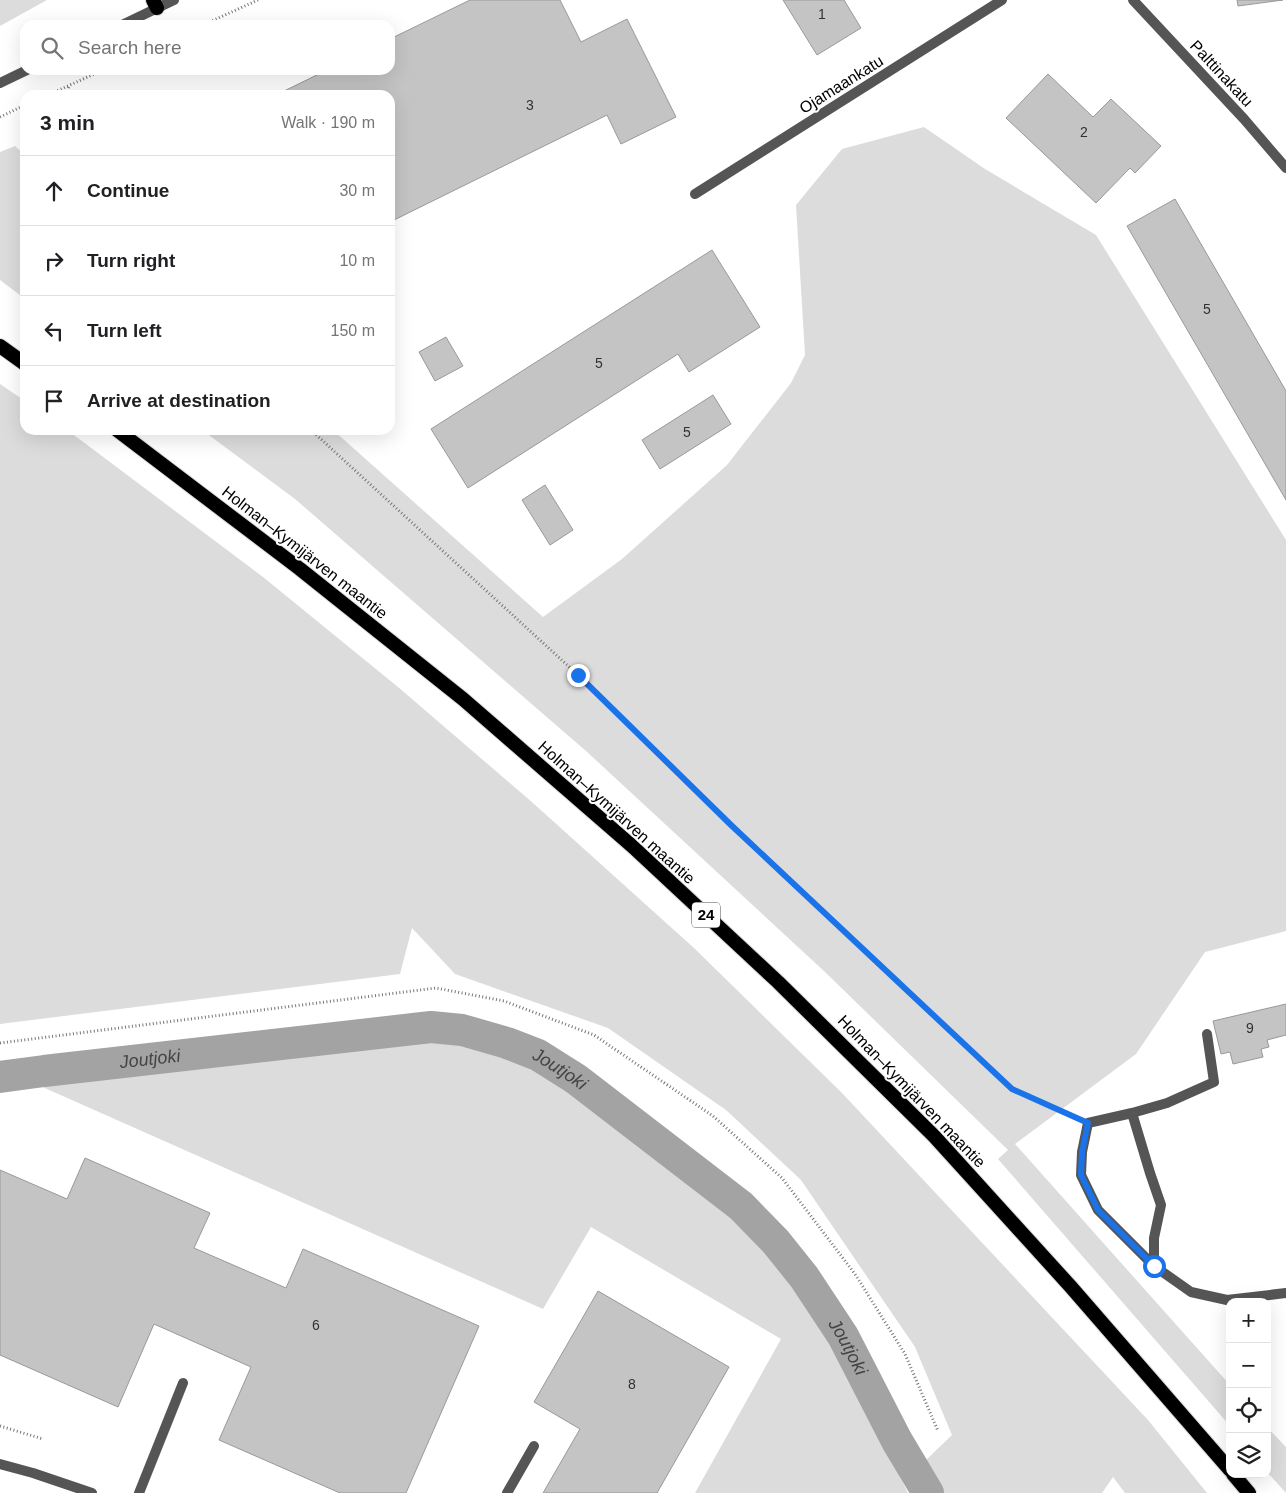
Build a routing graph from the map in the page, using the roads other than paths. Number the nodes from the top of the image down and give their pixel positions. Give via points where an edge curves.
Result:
1 (174, 0) edge
2 (1002, 0) edge
3 (1133, 0) edge
4 (155, 4) edge
5 (130, 20) edge
6 (20, 73) edge
7 (0, 83) edge
8 (1286, 168) edge
9 (695, 194) dead end
10 (0, 346) edge
11 (20, 360) edge
12 (124, 435) edge
13 (1207, 1034) dead end
14 (1132, 1113) junction
15 (1154, 1266) junction
16 (1286, 1293) edge
17 (183, 1383) dead end
18 (534, 1446) dead end
19 (0, 1464) edge
20 (1226, 1465) edge
21 (1237, 1478) edge
22 (92, 1493) edge
23 (139, 1493) edge
24 (507, 1493) edge
25 (1249, 1493) edge

1 - 4 street
2 - 9 street, Ojamaankatu
3 - 8 street, Palttinakatu
4 - 5 street
6 - 7 street
10 - 11 highway
12 - 20 highway, Holman–Kymijärven maantie / 24 via 300,569 463,699 632,846 778,982 934,1136 1072,1287
13 - 14 street via 1214,1082 1167,1103
14 - 15 street via 1161,1205 1154,1238
14 - 15 street via 1088,1123 1081,1175 1098,1210
15 - 16 street via 1191,1292 1227,1300
17 - 23 street
18 - 24 street
19 - 22 street
21 - 25 highway

